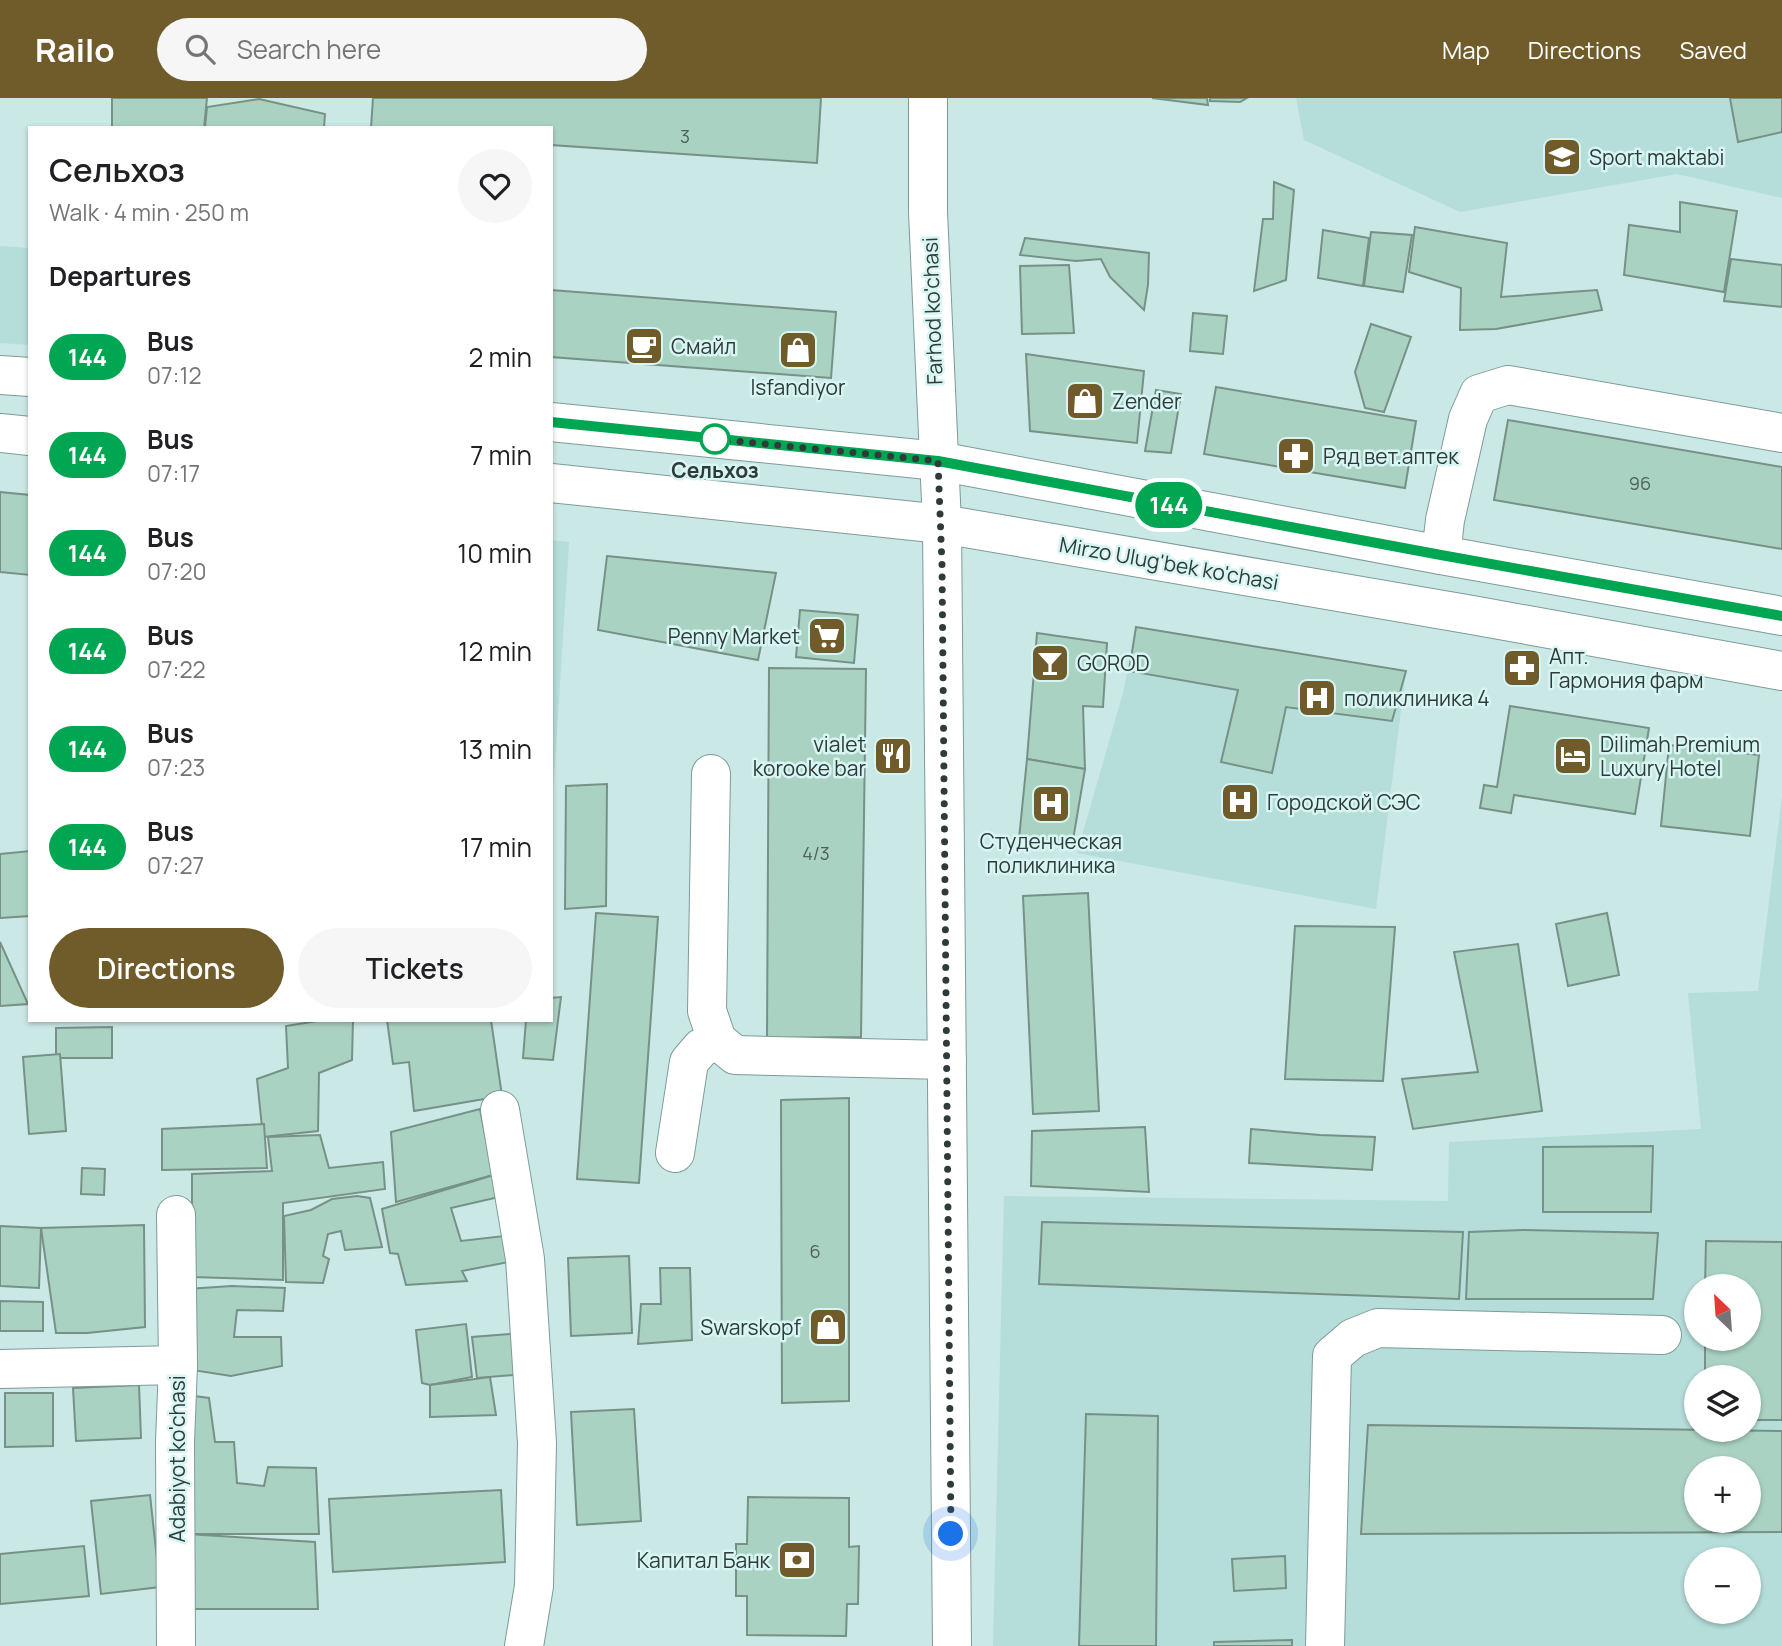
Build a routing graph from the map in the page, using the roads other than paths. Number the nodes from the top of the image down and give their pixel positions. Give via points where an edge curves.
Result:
1 (929, 98) edge
2 (0, 375) edge
3 (28, 377) edge
4 (553, 422) edge
5 (0, 433) edge
6 (1782, 433) edge
7 (28, 436) edge
8 (938, 461) junction
9 (553, 483) edge
10 (942, 524) junction
11 (1441, 555) junction
12 (1782, 616) edge
13 (1782, 671) edge
14 (711, 774) dead end
15 (717, 1040) junction
16 (947, 1060) junction
17 (499, 1110) dead end
18 (674, 1153) dead end
19 (176, 1215) dead end
20 (1662, 1335) dead end
21 (178, 1364) junction
22 (0, 1369) edge
23 (176, 1646) edge
24 (524, 1646) edge
25 (952, 1646) edge
26 (1325, 1646) edge

1 - 8 main road, Farhod ko'chasi via 928,212
2 - 3 main road
4 - 8 main road
5 - 7 main road
6 - 11 main road via 1508,385 1479,394 1468,419
8 - 10 main road, Farhod ko'chasi
8 - 11 main road
9 - 10 main road, Mirzo Ulug'bek ko'chasi
10 - 13 main road, Mirzo Ulug'bek ko'chasi
10 - 16 main road, Farhod ko'chasi
11 - 12 main road
14 - 15 main road via 706,1011
15 - 16 main road via 736,1055
15 - 18 main road via 701,1048 689,1062
16 - 25 main road, Farhod ko'chasi
17 - 24 main road via 525,1259 537,1443 534,1586
19 - 21 main road
20 - 26 main road via 1378,1328 1353,1338 1332,1356
21 - 22 main road, Adabiyot ko'chasi
21 - 23 main road, Adabiyot ko'chasi

